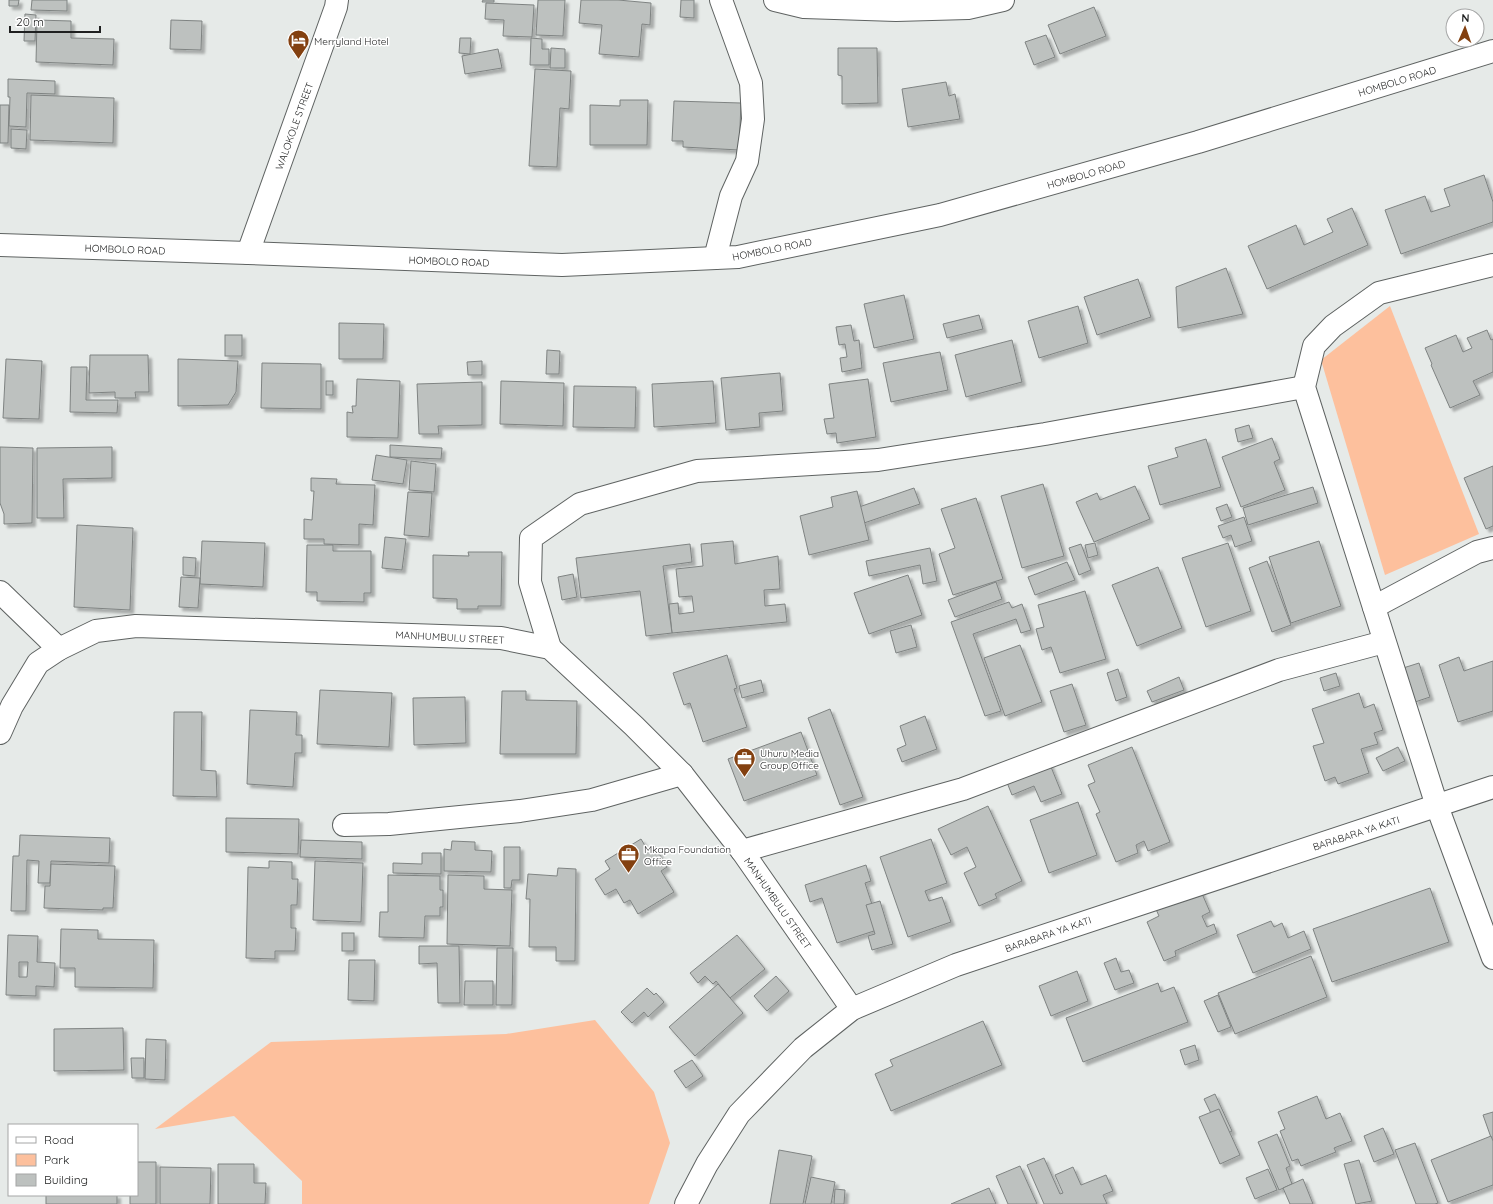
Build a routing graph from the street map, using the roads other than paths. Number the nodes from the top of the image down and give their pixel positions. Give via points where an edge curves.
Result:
1 (337, 0) edge
2 (721, 0) edge
3 (775, 0) edge
4 (1003, 0) edge
5 (1493, 51) edge
6 (0, 245) edge
7 (248, 253) junction
8 (715, 258) junction
9 (1493, 265) edge
10 (1304, 387) junction
11 (1493, 548) edge
12 (0, 592) edge
13 (1374, 607) junction
14 (1384, 642) junction
15 (550, 648) junction
16 (59, 649) junction
17 (0, 733) edge
18 (682, 774) junction
19 (1493, 787) edge
20 (1437, 806) junction
21 (344, 825) dead end
22 (742, 851) junction
23 (1493, 958) edge
24 (852, 1009) junction
25 (686, 1204) edge

1 - 7 street, WALOKOLE STREET
2 - 8 street via 750,83 753,119 747,161 731,196
3 - 4 street via 804,7 896,10 968,8
5 - 8 street, HOMBOLO ROAD via 1198,142 940,215 738,257
6 - 7 street, HOMBOLO ROAD
7 - 8 street, HOMBOLO ROAD via 562,266
9 - 10 street via 1378,293 1333,326 1314,346
10 - 13 street
10 - 15 street via 1045,434 878,460 697,471 580,504 531,538 530,582
11 - 13 street via 1477,552
12 - 16 street
13 - 14 street
14 - 20 street
14 - 22 street via 1279,670 963,789
15 - 16 street, MANHUMBULU STREET via 500,638 136,626 96,631
15 - 18 street, MANHUMBULU STREET
16 - 17 street, MANHUMBULU STREET via 38,663 12,706
18 - 21 street via 592,800 549,807 396,823
18 - 22 street, MANHUMBULU STREET
19 - 20 street, BARABARA YA KATI
20 - 23 street
20 - 24 street, BARABARA YA KATI via 956,965
22 - 24 street, MANHUMBULU STREET
24 - 25 street, BARABARA YA KATI via 803,1048 739,1114 707,1164

